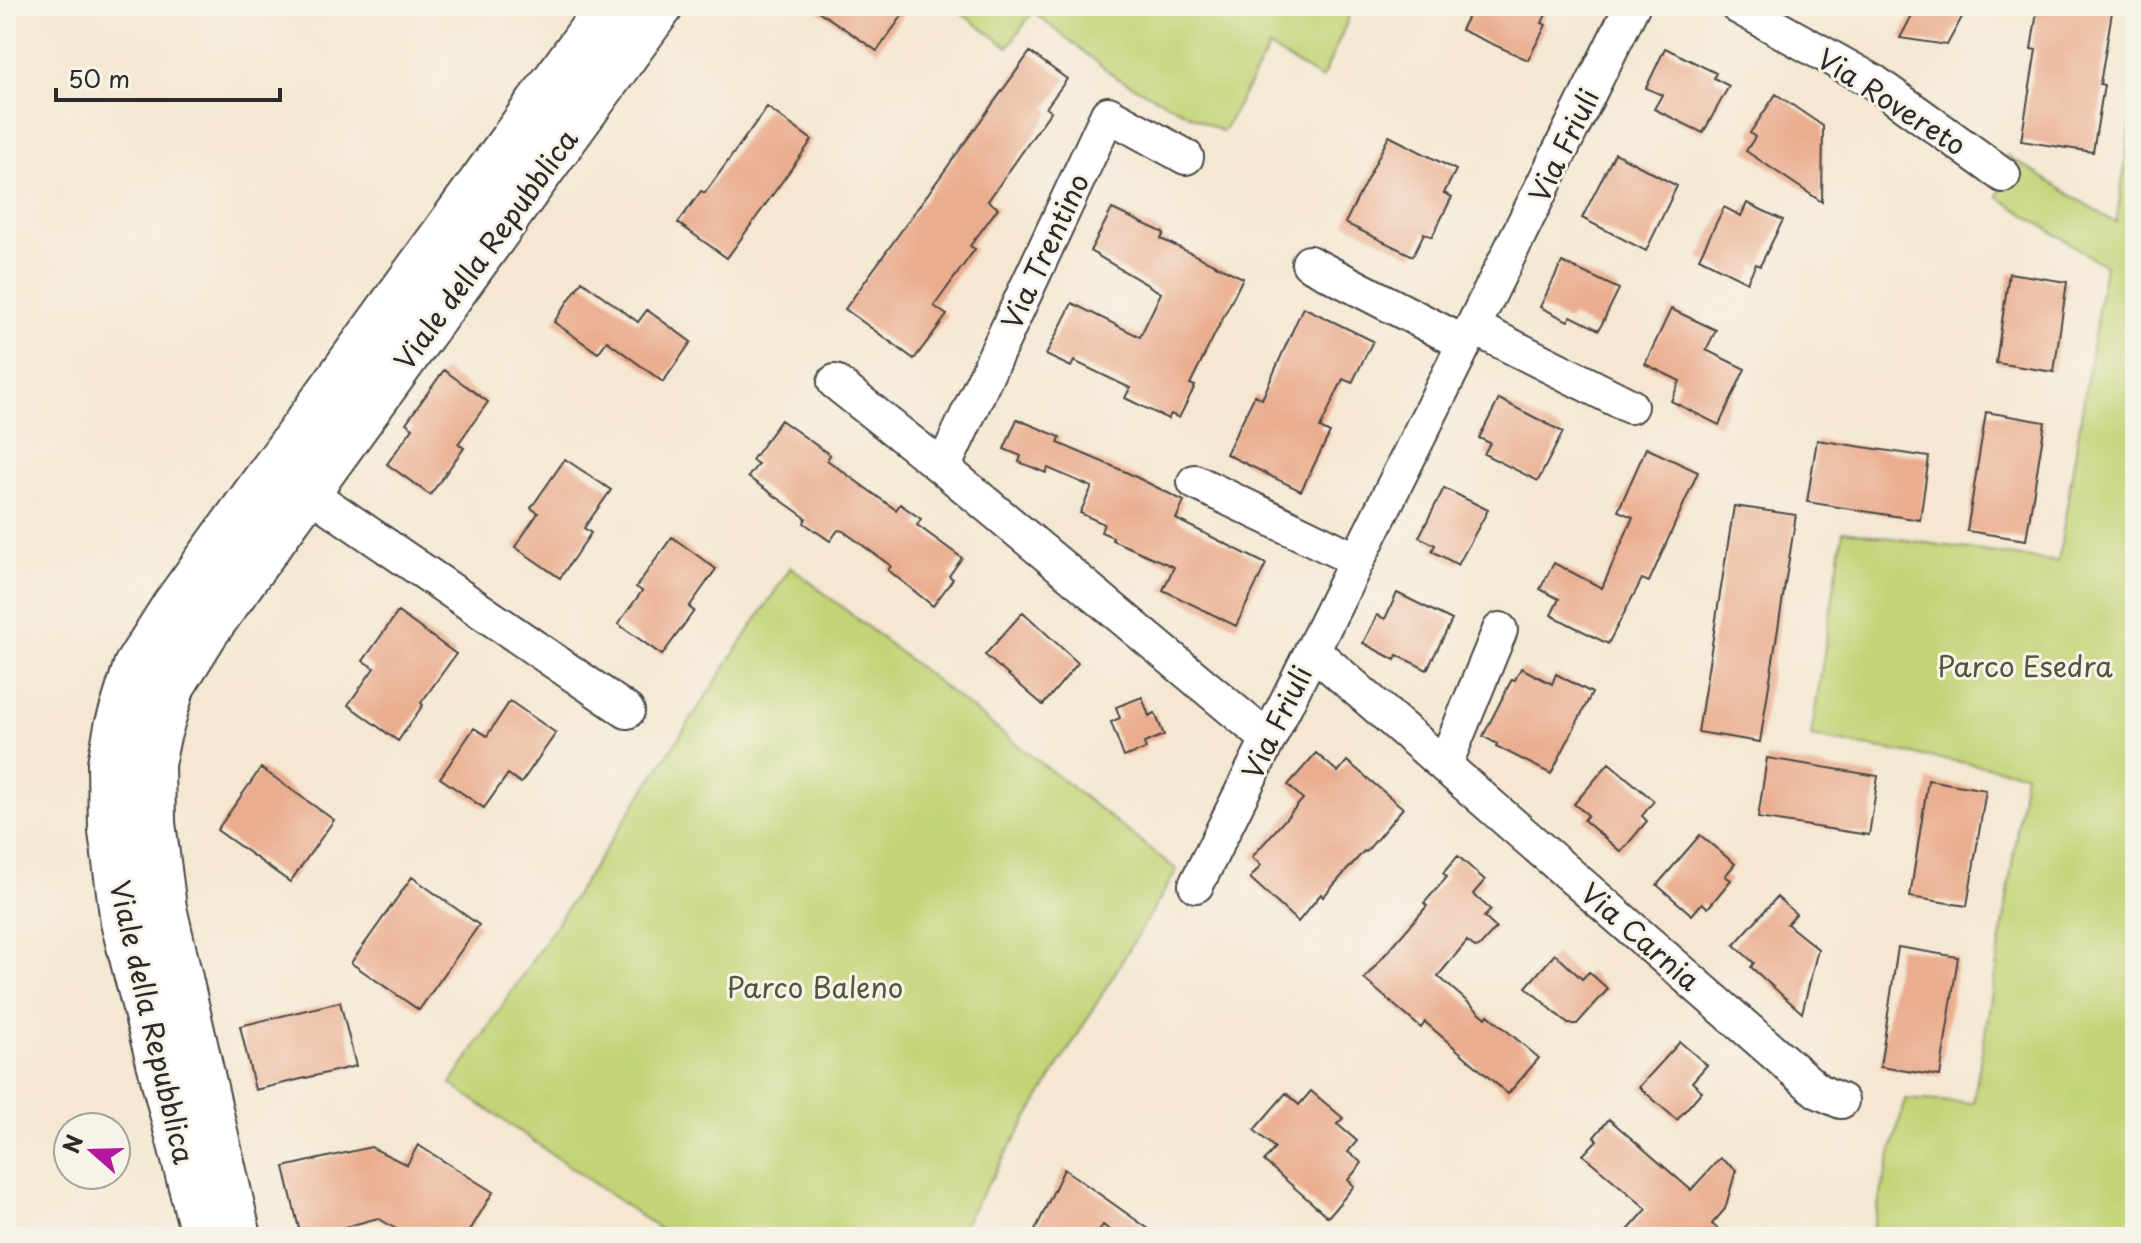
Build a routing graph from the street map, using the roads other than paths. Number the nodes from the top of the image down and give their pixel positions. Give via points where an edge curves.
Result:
1 (609, 6) edge
2 (661, 6) edge
3 (1632, 6) edge
4 (1737, 6) edge
5 (1186, 157) dead end
6 (2003, 175) dead end
7 (1309, 263) dead end
8 (1468, 335) junction
9 (835, 382) dead end
10 (1630, 406) dead end
11 (943, 468) junction
12 (291, 480) junction
13 (1195, 482) dead end
14 (1357, 560) junction
15 (1500, 630) dead end
16 (1312, 650) junction
17 (627, 711) dead end
18 (1268, 739) junction
19 (1445, 764) junction
20 (1196, 885) dead end
21 (1841, 1101) dead end
22 (204, 1237) edge
23 (239, 1237) edge

1 - 12 street, Viale della Repubblica
2 - 12 street, Viale della Repubblica
3 - 8 street, Via Friuli
4 - 6 street, Via Rovereto via 1874,82
5 - 11 street, Via Trentino via 1108,114
7 - 8 street
8 - 10 street
8 - 14 street, Via Friuli
9 - 11 street
11 - 18 street
12 - 17 street
12 - 22 street, Viale della Repubblica via 174,606 136,666 110,763 111,831 123,922
12 - 23 street, Viale della Repubblica via 173,685 152,764 164,908
13 - 14 street
14 - 16 street, Via Friuli
15 - 19 street
16 - 18 street, Via Friuli
16 - 19 street, Via Carnia
18 - 20 street, Via Friuli
19 - 21 street, Via Carnia via 1818,1091

